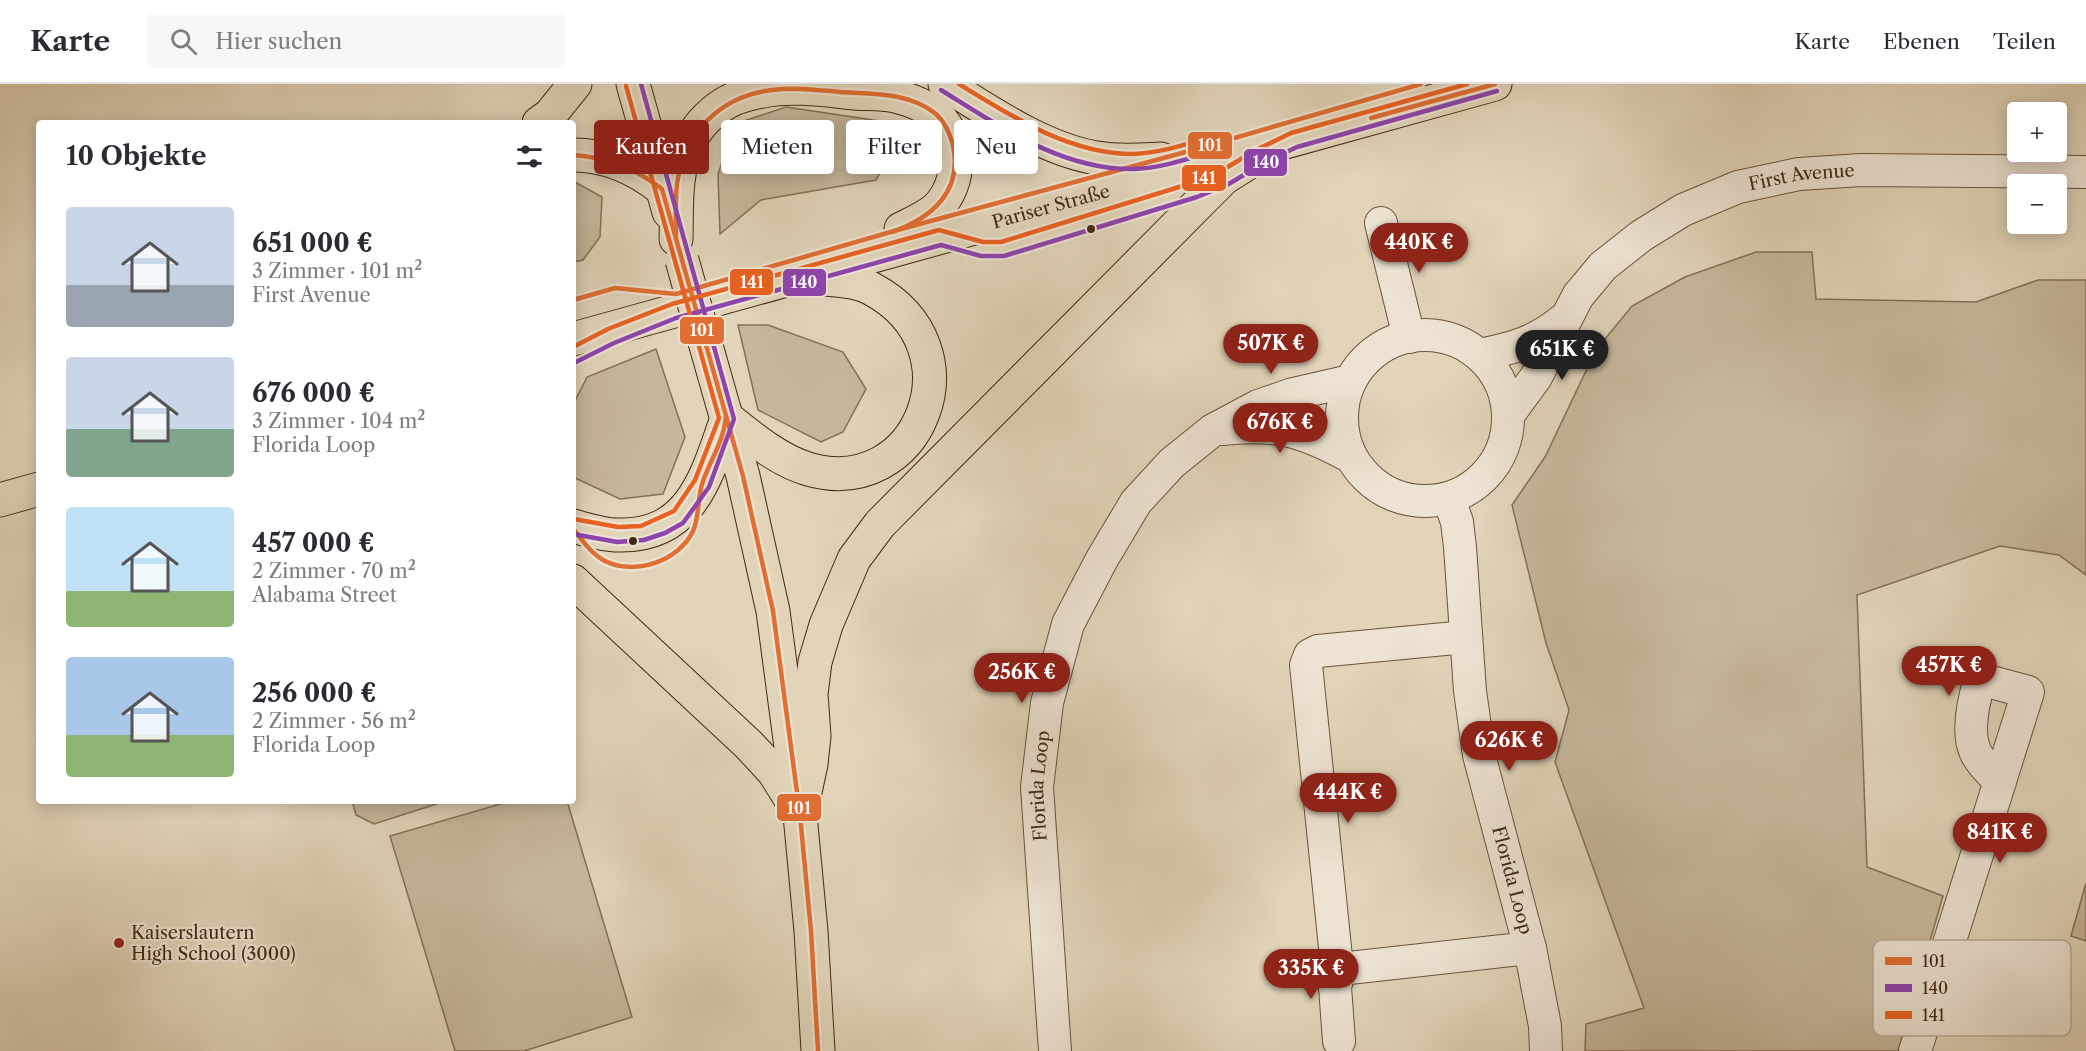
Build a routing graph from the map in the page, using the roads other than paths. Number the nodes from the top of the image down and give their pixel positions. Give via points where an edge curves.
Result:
1 (575, 84) edge
2 (633, 84) edge
3 (945, 84) edge
4 (1421, 84) edge
5 (1495, 84) edge
6 (543, 120) edge
7 (1294, 140) junction
8 (576, 155) edge
9 (1161, 159) junction
10 (2086, 172) edge
11 (662, 189) junction
12 (1382, 223) dead end
13 (901, 230) junction
14 (679, 249) junction
15 (802, 276) junction
16 (684, 311) junction
17 (576, 316) edge
18 (1566, 317) junction
19 (576, 326) edge
20 (1409, 337) junction
21 (576, 338) edge
22 (576, 354) edge
23 (1480, 355) junction
24 (1350, 381) junction
25 (1509, 414) junction
26 (727, 418) junction
27 (1213, 430) junction
28 (1351, 457) junction
29 (36, 478) edge
30 (0, 488) edge
31 (36, 490) edge
32 (1449, 499) junction
33 (0, 500) edge
34 (576, 527) edge
35 (576, 584) edge
36 (1466, 637) junction
37 (2000, 782) dead end
38 (800, 815) junction
39 (1950, 940) edge
40 (1530, 948) junction
41 (1341, 965) junction
42 (1920, 1036) edge
43 (1339, 1041) dead end
44 (818, 1051) edge
45 (1055, 1051) edge
46 (1546, 1051) edge
47 (1915, 1051) edge

1 - 6 main road
2 - 11 main road
3 - 9 main road via 998,117 1082,155
4 - 9 main road, Pariser Straße
5 - 7 main road, Pariser Straße
7 - 15 main road, Pariser Straße
7 - 38 main road via 1260,156 1218,184 880,524 854,560 815,662 811,694 814,736
8 - 11 main road via 627,166
9 - 13 main road, Pariser Straße
10 - 18 street, First Avenue via 1861,170 1799,174 1738,187 1683,210 1641,236 1603,266
11 - 14 main road
12 - 20 street
13 - 14 main road via 936,208 950,190 955,174 956,153 951,138 934,112 893,95 764,90 735,99 712,112 688,143 677,184
13 - 16 main road, Pariser Straße
14 - 16 main road, bridge
15 - 16 main road, Pariser Straße
15 - 26 main road via 872,289 896,305 914,324 926,347 930,370 929,393 916,430 905,445 870,467 830,473 784,458
16 - 17 main road via 641,298
16 - 19 main road, Pariser Straße via 626,313
16 - 21 main road, Pariser Straße
16 - 22 main road via 611,336
16 - 26 main road
18 - 23 street, First Avenue via 1533,341
18 - 25 street, First Avenue via 1536,377
20 - 23 street via 1446,338
20 - 24 street via 1374,352
23 - 25 street via 1500,382
24 - 27 street, Florida Loop via 1258,406
24 - 28 street via 1343,406 1343,433
25 - 32 street via 1507,436 1487,475
26 - 34 main road via 702,484 679,517 634,534 618,535
26 - 38 main road via 773,611
27 - 28 street via 1246,426 1291,431 1316,438
27 - 45 street, Florida Loop via 1172,463 1136,502 1068,624 1047,703 1037,787
28 - 32 street via 1376,486 1393,495 1411,501
29 - 30 main road
31 - 33 main road
32 - 36 street, Florida Loop via 1457,522
35 - 38 main road via 749,745 774,772
36 - 40 street, Florida Loop via 1479,755
36 - 41 street via 1318,651 1306,665 1336,957
37 - 39 street
38 - 44 main road
40 - 41 street via 1348,968
40 - 46 street, Florida Loop
41 - 43 street via 1335,987
42 - 47 street

